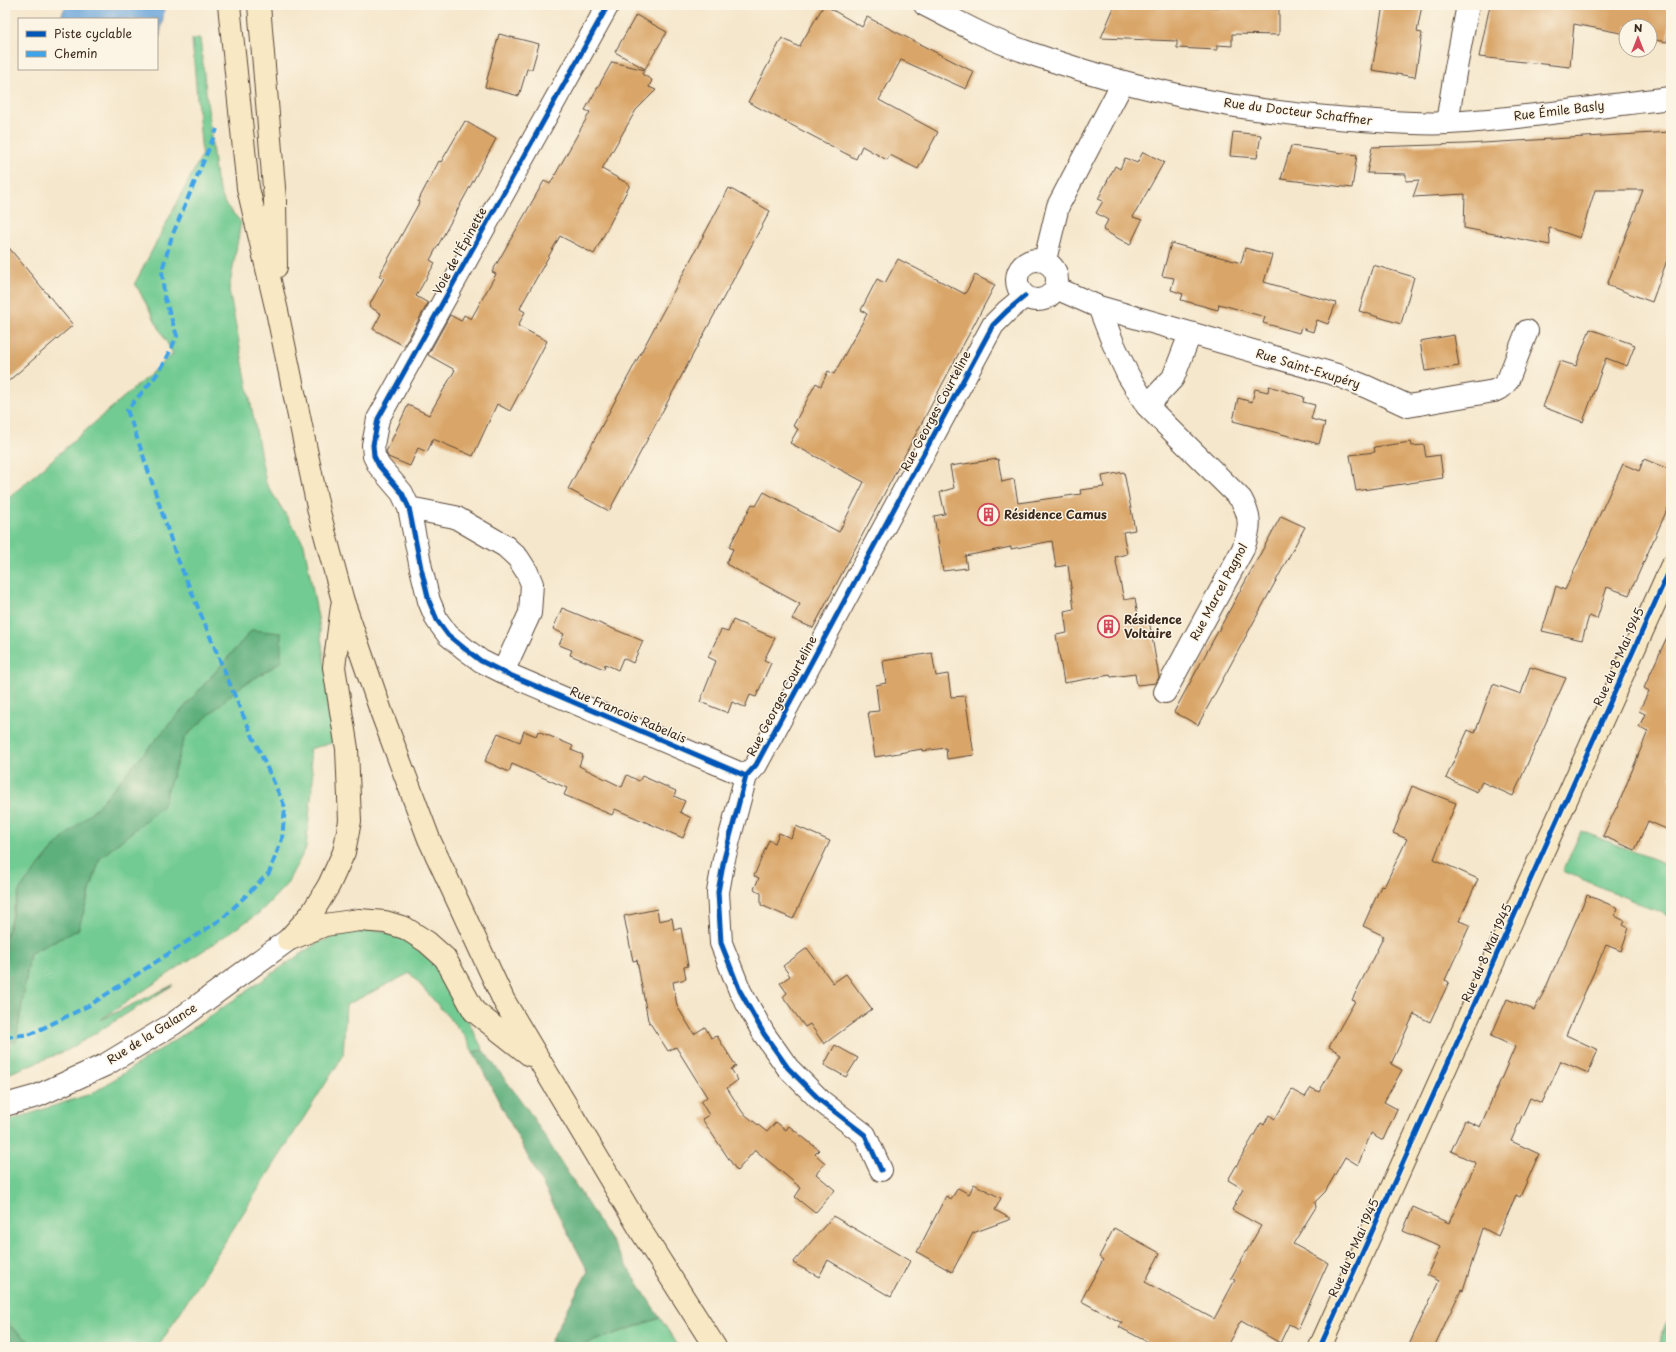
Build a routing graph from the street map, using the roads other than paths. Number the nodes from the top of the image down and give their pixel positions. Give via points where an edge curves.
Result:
1 (229, 5) edge
2 (259, 5) edge
3 (608, 5) edge
4 (925, 5) edge
5 (1468, 5) edge
6 (1123, 82) junction
7 (1671, 98) edge
8 (1447, 123) junction
9 (1045, 260) junction
10 (1056, 288) junction
11 (1025, 296) junction
12 (1099, 307) junction
13 (277, 311) junction
14 (1527, 331) dead end
15 (1190, 334) junction
16 (1147, 406) junction
17 (409, 508) junction
18 (1671, 567) edge
19 (343, 601) junction
20 (503, 672) junction
21 (1165, 692) dead end
22 (746, 776) junction
23 (288, 940) junction
24 (539, 1062) junction
25 (5, 1105) edge
26 (881, 1170) dead end
27 (715, 1347) edge
28 (1320, 1347) edge

1 - 13 main road via 248,188
2 - 13 main road via 275,200
3 - 17 street, Voie de l'Épinette via 378,419 373,445 374,456 379,466 402,493
4 - 6 street, Rue du Docteur Schaffner via 988,36 1048,60
5 - 8 street
6 - 8 street, Rue du Docteur Schaffner via 1250,109 1331,118
6 - 9 street via 1058,206
7 - 8 street, Rue Émile Basly
9 - 10 street via 1052,264 1056,272
9 - 11 street via 1031,260 1020,268 1017,283
10 - 11 street via 1046,298 1032,300
10 - 12 street, Rue Saint-Exupéry
11 - 22 street, Rue Georges Courteline via 994,325 756,765
12 - 15 street, Rue Saint-Exupéry
12 - 16 street, Rue Marcel Pagnol via 1128,375
13 - 19 main road via 319,512
14 - 15 street, Rue Saint-Exupéry via 1508,380 1502,387 1494,391 1408,406 1337,375
15 - 16 street via 1173,378
16 - 21 street, Rue Marcel Pagnol via 1240,499 1250,519 1243,549
17 - 20 street, Voie de l'Épinette via 428,594 437,620 448,635 465,649
17 - 20 street via 455,517 505,546 518,558 527,572 532,584 530,613
18 - 28 main road, Rue du 8 Mai 1945
19 - 23 main road via 334,667 347,749 350,821 344,852 329,885 312,913
19 - 24 main road via 429,839 504,1001
20 - 22 street, Rue Francois Rabelais
22 - 26 street, Rue Georges Courteline via 718,892 721,943 740,991 764,1034 788,1068 821,1101 865,1135
23 - 24 main road via 325,924 359,920 385,922 405,928 446,958 474,1011
23 - 25 street, Rue de la Galance via 174,1024 112,1060 37,1096
24 - 27 main road

